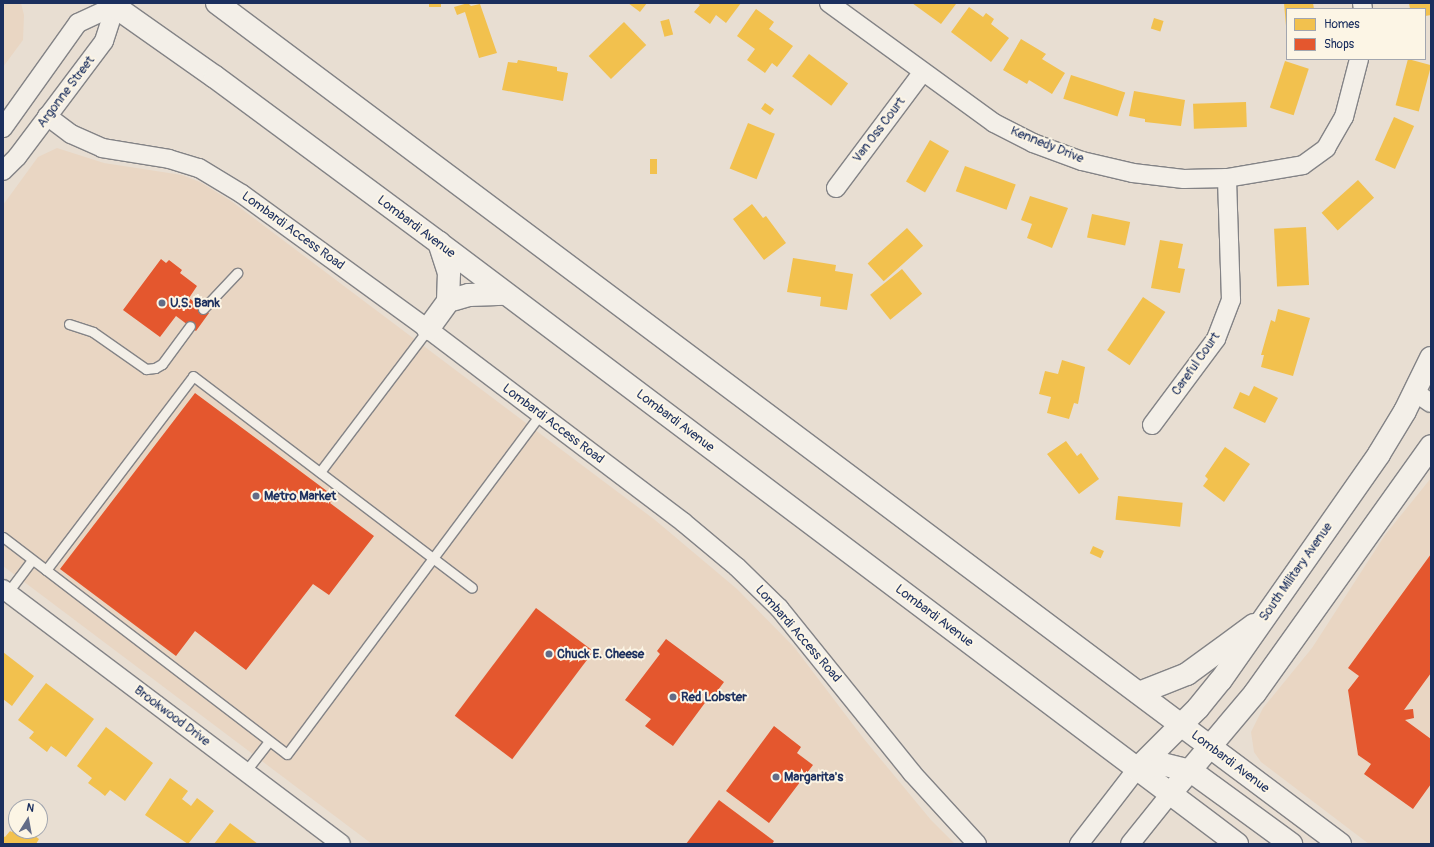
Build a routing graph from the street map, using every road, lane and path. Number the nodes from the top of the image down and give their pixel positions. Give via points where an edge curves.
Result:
1 (217, 3) edge
2 (829, 3) edge
3 (114, 4) edge
4 (1359, 60) edge
5 (922, 73) junction
6 (47, 116) junction
7 (3, 128) edge
8 (3, 171) edge
9 (1227, 178) junction
10 (836, 188) dead end
11 (439, 243) junction
12 (237, 273) dead end
13 (505, 294) junction
14 (448, 301) junction
15 (203, 309) dead end
16 (69, 324) dead end
17 (190, 326) dead end
18 (428, 329) junction
19 (1431, 358) edge
20 (1423, 398) edge
21 (540, 414) junction
22 (1152, 425) dead end
23 (1431, 446) edge
24 (320, 472) junction
25 (3, 537) edge
26 (433, 558) junction
27 (32, 560) junction
28 (46, 570) junction
29 (472, 588) dead end
30 (5, 591) edge
31 (1262, 620) junction
32 (1139, 693) junction
33 (1182, 725) junction
34 (269, 741) junction
35 (1210, 747) junction
36 (1137, 769) junction
37 (1191, 770) junction
38 (245, 772) junction
39 (1170, 794) junction
40 (341, 844) edge
41 (977, 844) edge
42 (1079, 844) edge
43 (1130, 844) edge
44 (1237, 844) edge
45 (1291, 844) edge
46 (1340, 844) edge

1 - 32 main road, Lombardi Avenue
2 - 5 street, Kennedy Drive
3 - 6 street, Argonne Street via 104,41
3 - 7 street via 78,23
3 - 11 main road, Lombardi Avenue
4 - 9 street, Kennedy Drive via 1344,116 1326,148 1303,165
5 - 9 street, Kennedy Drive via 994,123 1033,143 1082,161 1133,173 1184,178
5 - 10 street, Van Oss Court
6 - 8 street, Argonne Street
6 - 18 street, Lombardi Access Road via 71,134 102,148 169,159 199,168 242,194
9 - 22 street, Careful Court via 1231,300 1216,339
11 - 13 main road, Lombardi Avenue
11 - 14 main road via 449,273
12 - 15 lane
13 - 14 main road via 469,295
13 - 36 main road, Lombardi Avenue
14 - 18 main road
16 - 17 lane via 93,332 146,368 155,368 162,364
18 - 21 street, Lombardi Access Road
18 - 24 lane
19 - 20 main road, South Military Avenue
20 - 31 main road, South Military Avenue
21 - 26 lane
21 - 41 street, Lombardi Access Road via 682,522 760,588 818,655 917,779
23 - 35 main road via 1255,694
24 - 26 lane
24 - 28 lane via 193,376
25 - 27 lane
26 - 29 lane
26 - 34 lane via 287,754
27 - 28 lane
27 - 30 lane
28 - 34 lane
30 - 38 street, Brookwood Drive
31 - 32 main road via 1187,674
31 - 33 main road, South Military Avenue via 1221,680
32 - 33 main road, Lombardi Avenue
33 - 35 main road, Lombardi Avenue
33 - 36 main road, South Military Avenue
34 - 38 lane
35 - 37 main road
35 - 46 main road, Lombardi Avenue
36 - 37 main road via 1162,764
36 - 39 main road, Lombardi Avenue
36 - 42 street
37 - 39 main road
37 - 45 main road
38 - 40 street, Brookwood Drive
39 - 43 street
39 - 44 main road, Lombardi Avenue

